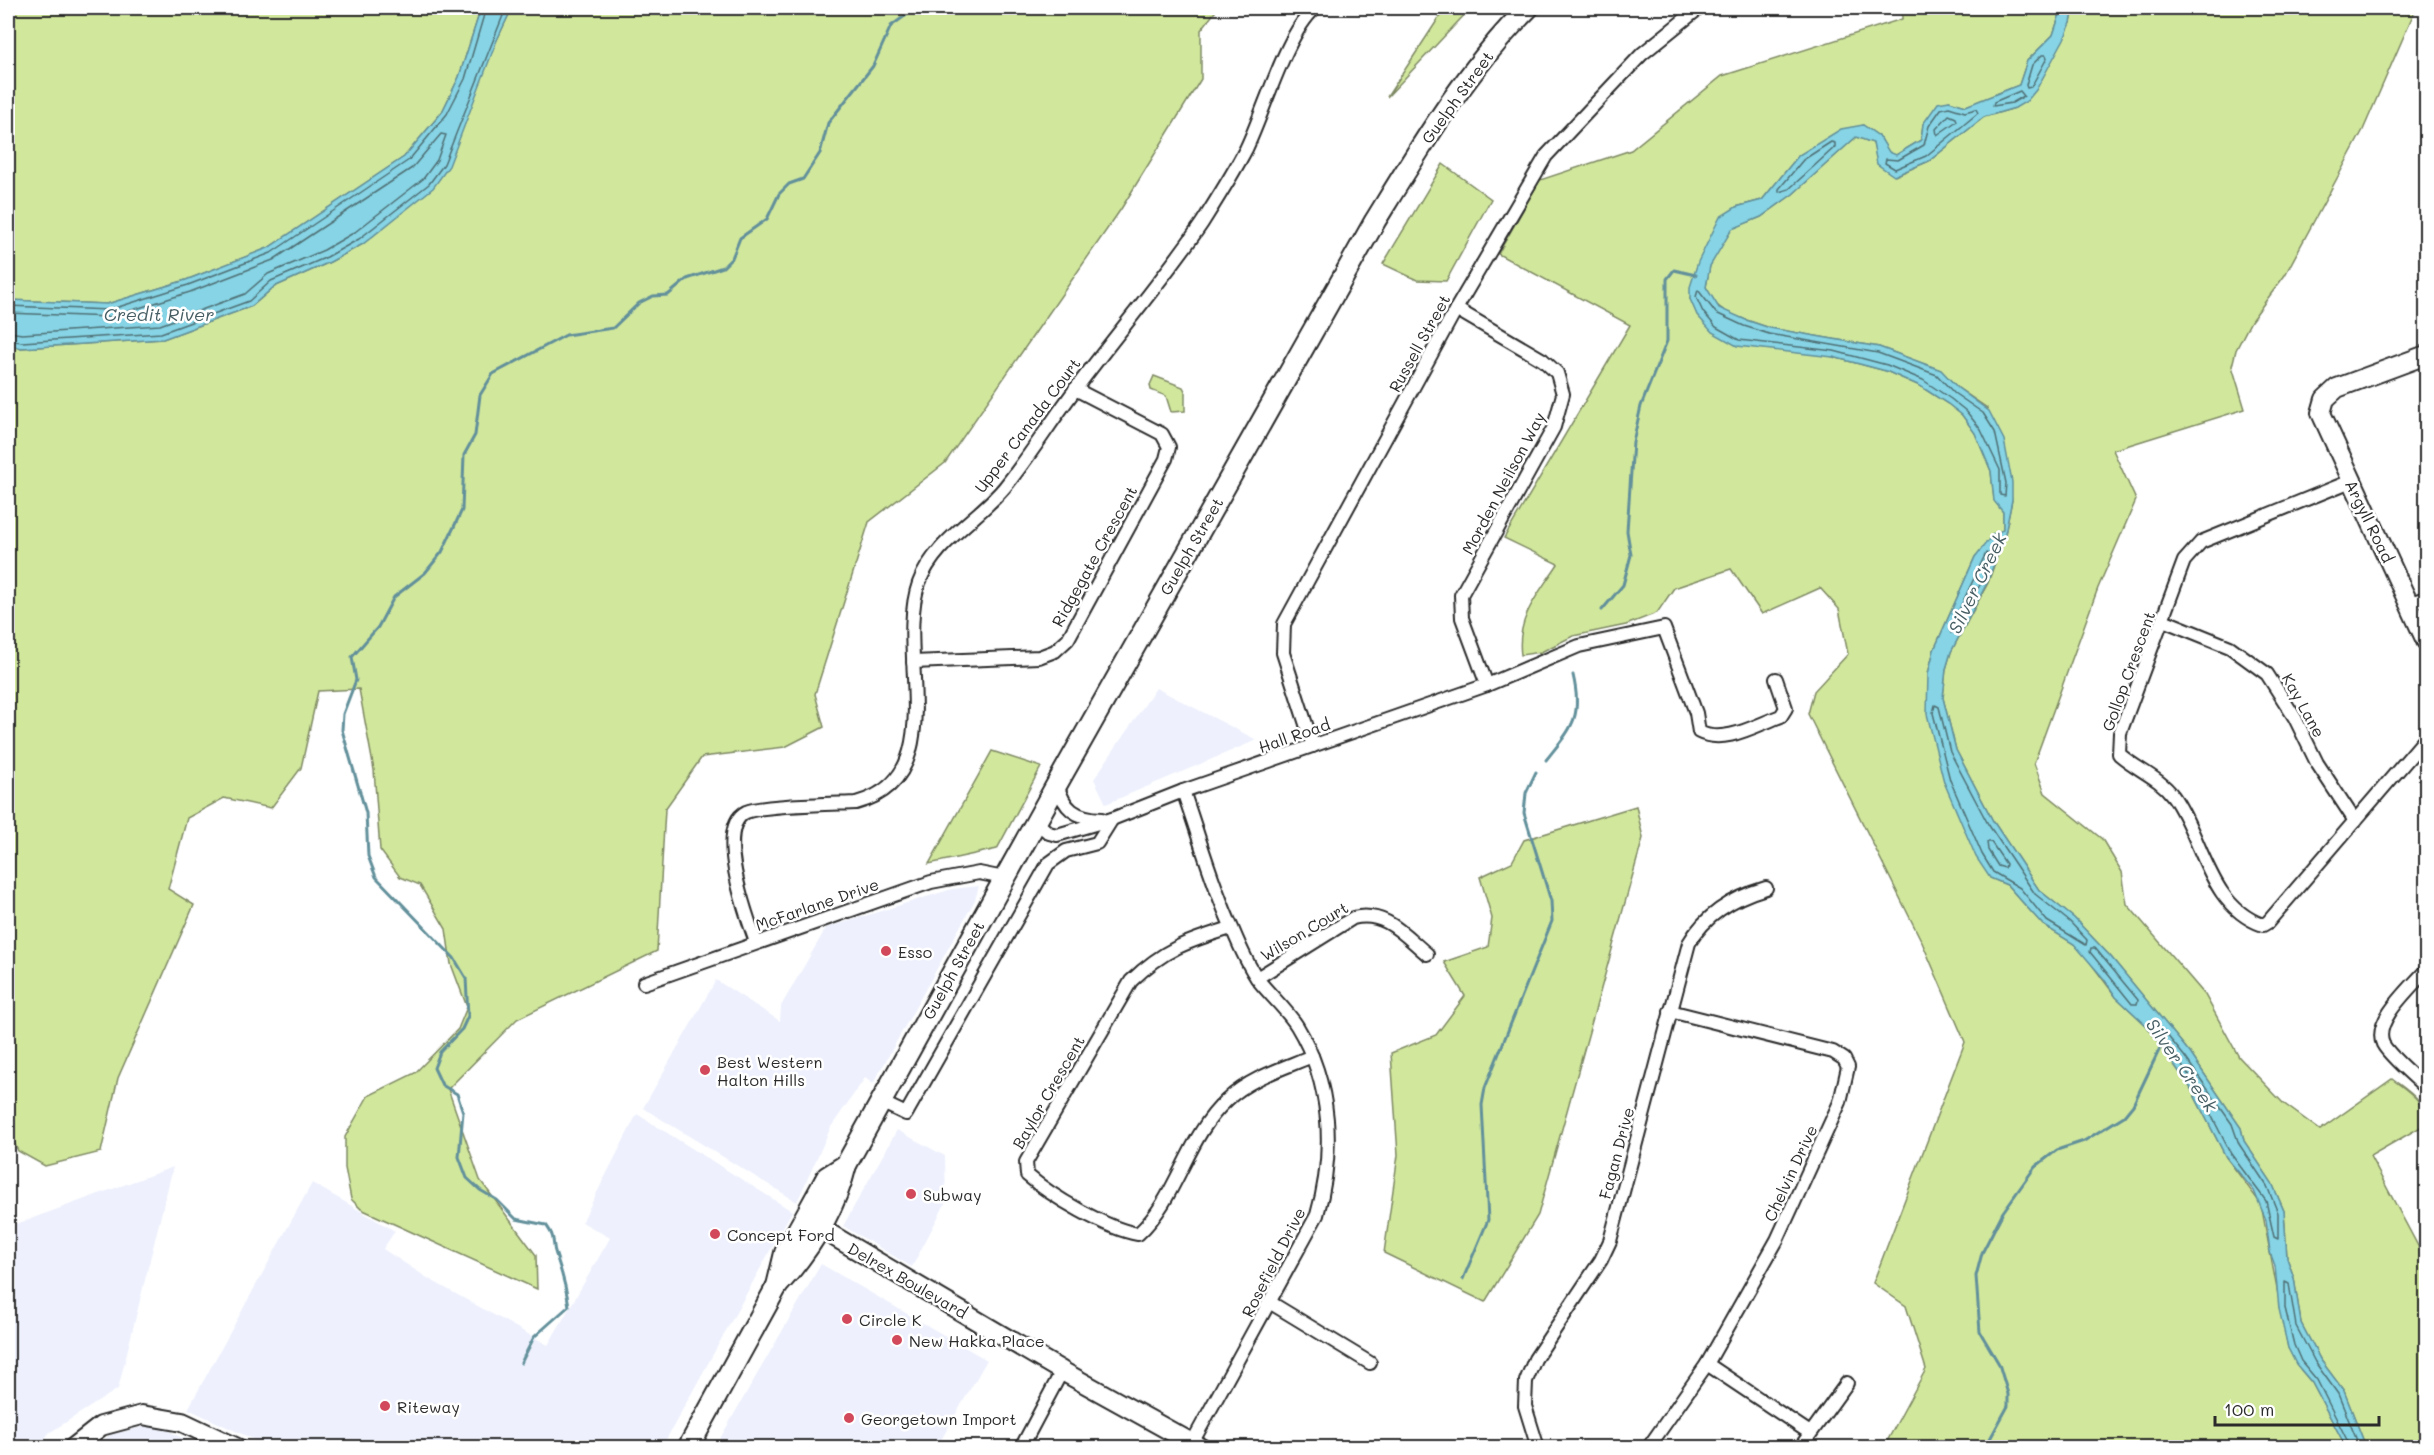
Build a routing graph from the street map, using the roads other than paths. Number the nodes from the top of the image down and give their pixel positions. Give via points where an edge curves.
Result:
1 (1315, 8) edge
2 (1528, 8) edge
3 (1699, 8) edge
4 (1456, 309) junction
5 (2427, 355) edge
6 (1075, 389) junction
7 (2351, 481) junction
8 (2418, 601) edge
9 (2163, 620) junction
10 (2427, 641) edge
11 (913, 662) junction
12 (1776, 679) dead end
13 (1488, 685) junction
14 (2427, 738) edge
15 (1313, 746) junction
16 (1056, 784) junction
17 (1183, 791) junction
18 (1112, 819) junction
19 (2355, 821) junction
20 (1036, 822) junction
21 (1004, 878) junction
22 (1766, 888) dead end
23 (1231, 928) junction
24 (756, 942) junction
25 (1427, 954) dead end
26 (2427, 970) edge
27 (1257, 978) junction
28 (644, 983) dead end
29 (1670, 1011) junction
30 (1312, 1056) junction
31 (2427, 1088) edge
32 (880, 1102) junction
33 (812, 1223) junction
34 (1271, 1303) junction
35 (1370, 1363) dead end
36 (1707, 1364) junction
37 (1062, 1371) junction
38 (1847, 1383) dead end
39 (1810, 1433) junction
40 (1197, 1445) edge
41 (73, 1448) edge
42 (237, 1448) edge
43 (688, 1448) edge
44 (1021, 1448) edge
45 (1538, 1448) edge
46 (1648, 1448) edge
47 (1800, 1448) edge

1 - 6 street, Upper Canada Court via 1293,40 1246,149 1202,222
2 - 16 main road, Guelph Street via 1510,25 1437,119 1375,221
3 - 4 street, Russell Street via 1642,54 1546,156
4 - 13 street, Morden Neilson Way via 1543,360 1557,373 1563,394 1554,427 1461,595 1462,618
4 - 15 street, Russell Street via 1284,624 1283,652
5 - 7 street, Argyll Road via 2344,384 2325,399 2321,412
6 - 11 street, Upper Canada Court via 1004,487 935,553 926,568 912,614
6 - 11 street, Ridgegate Crescent via 1162,434 1169,447 1068,639 1055,651 1039,657
7 - 8 street, Argyll Road
7 - 9 street, Gollop Crescent via 2201,542 2184,561
8 - 10 street, Argyll Road
9 - 19 street, Kay Lane via 2230,647 2267,674
9 - 19 street, Gollop Crescent via 2120,733 2119,754 2174,797 2231,906 2250,920 2263,925 2268,922
11 - 24 street, Upper Canada Court via 912,745 905,768 890,786 871,799 856,803 750,810 736,822 737,885
12 - 13 street, Hall Road via 1786,708 1781,716 1721,738 1699,732 1696,713 1664,628 1579,645
13 - 15 street, Hall Road
14 - 19 street, Gollop Crescent
15 - 17 street, Hall Road
16 - 18 street via 1061,801 1072,813
16 - 20 main road, Guelph Street
17 - 18 street, Hall Road
17 - 23 street, Rosefield Drive
18 - 20 street, Hall Road via 1057,835
18 - 32 street, Guelph Street via 1097,843 1066,851 1048,864 906,1114
20 - 21 main road, Guelph Street
21 - 24 street, McFarlane Drive via 979,873 931,882
21 - 32 main road, Guelph Street
22 - 29 street, Fagan Drive via 1743,895 1700,924 1689,943
23 - 27 street, Rosefield Drive
23 - 30 street, Baylor Crescent via 1190,940 1154,959 1131,981 1026,1162 1027,1175 1041,1187 1121,1231 1138,1234 1154,1220 1204,1126 1226,1101 1246,1085
24 - 28 street, McFarlane Drive
25 - 27 street, Wilson Court via 1387,920 1366,915 1353,918
26 - 31 street via 2382,1022 2381,1034 2383,1045
27 - 30 street, Rosefield Drive via 1297,1024
29 - 36 street, Chelvin Drive via 1833,1052 1848,1066 1840,1102 1777,1240
29 - 45 street, Fagan Drive via 1610,1241 1535,1359 1526,1381 1525,1406
30 - 34 street, Rosefield Drive via 1328,1114 1325,1187 1317,1215
32 - 33 main road, Guelph Street via 846,1165 841,1188
33 - 37 street, Delrex Boulevard
33 - 43 main road, Guelph Street via 799,1262 777,1286
34 - 35 street
34 - 40 street, Rosefield Drive
36 - 39 street
36 - 46 street, Chelvin Drive
37 - 40 street, Delrex Boulevard
37 - 44 street
38 - 39 street
39 - 47 street
41 - 42 street via 101,1426 142,1415 182,1422

